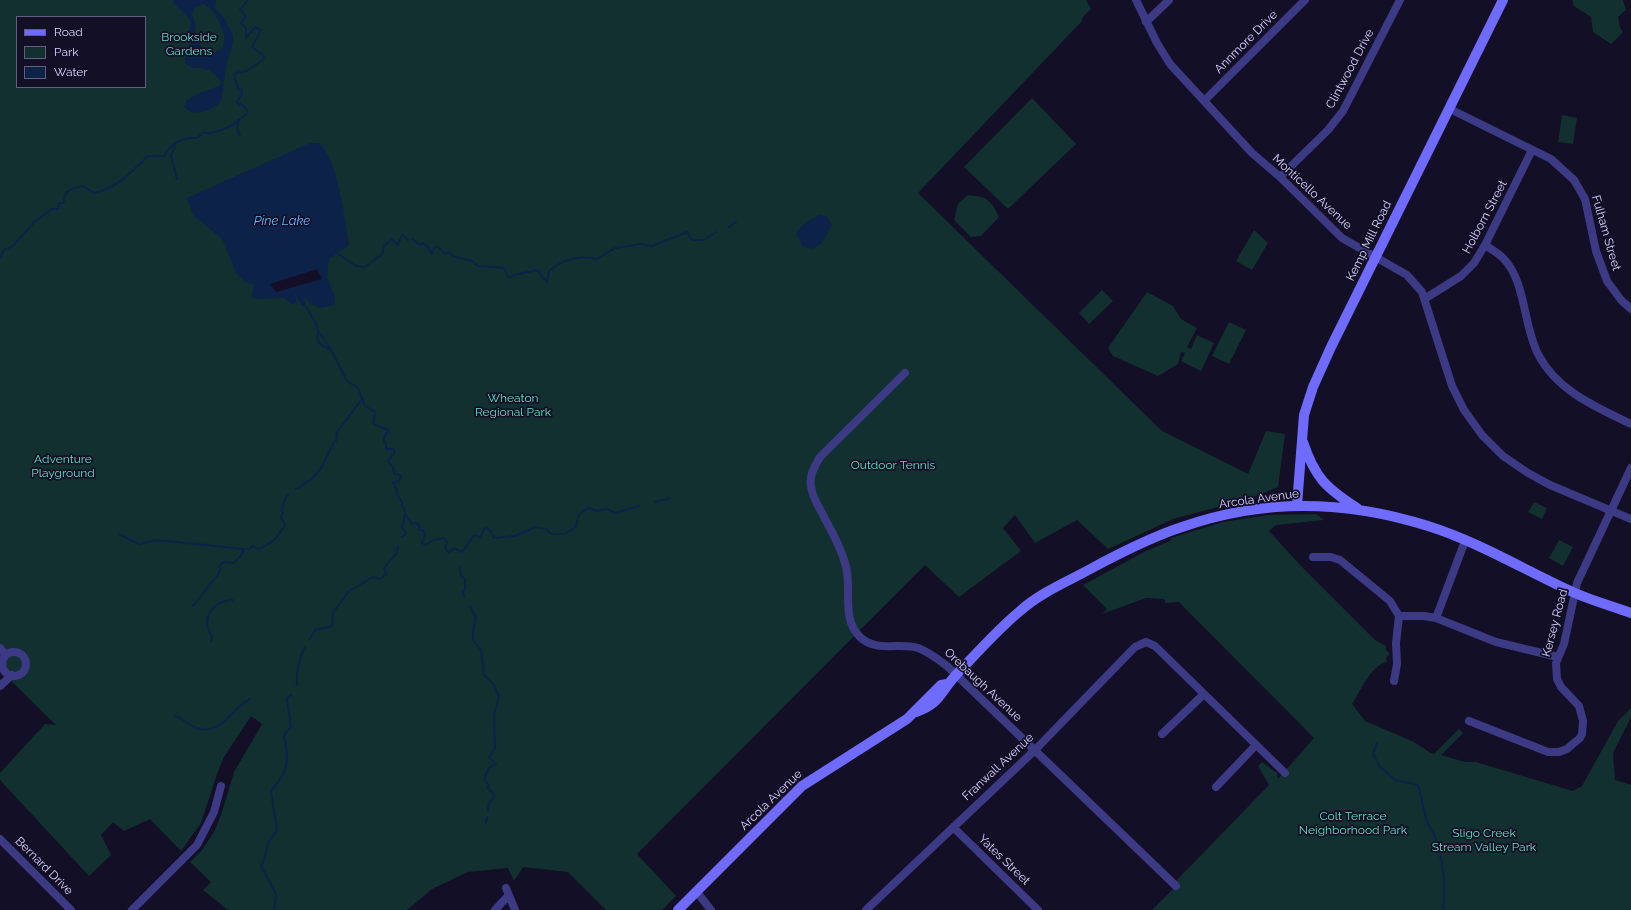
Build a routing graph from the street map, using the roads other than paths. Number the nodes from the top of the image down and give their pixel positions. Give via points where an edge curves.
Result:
1 (1136, 0) edge
2 (1169, 0) edge
3 (1305, 0) edge
4 (1400, 0) edge
5 (1503, 0) edge
6 (1146, 22) junction
7 (1204, 101) junction
8 (1450, 109) junction
9 (1532, 150) junction
10 (1280, 177) junction
11 (1485, 245) junction
12 (1376, 257) junction
13 (1426, 298) junction
14 (1631, 309) edge
15 (905, 373) dead end
16 (1631, 424) edge
17 (1301, 438) junction
18 (1631, 468) edge
19 (1297, 505) junction
20 (1360, 510) junction
21 (1611, 511) junction
22 (1631, 519) edge
23 (1465, 540) junction
24 (1312, 557) dead end
25 (1576, 594) junction
26 (1631, 613) edge
27 (1398, 616) junction
28 (1436, 618) junction
29 (0, 648) edge
30 (6, 655) junction
31 (1558, 657) junction
32 (1, 672) edge
33 (12, 675) junction
34 (956, 675) junction
35 (1394, 681) dead end
36 (0, 686) edge
37 (1204, 694) junction
38 (1469, 721) dead end
39 (1162, 734) dead end
40 (1256, 745) junction
41 (1035, 750) junction
42 (1284, 773) dead end
43 (221, 786) dead end
44 (1216, 787) dead end
45 (953, 827) junction
46 (0, 839) edge
47 (1176, 886) dead end
48 (506, 888) dead end
49 (696, 891) junction
50 (508, 896) junction
51 (71, 910) edge
52 (132, 910) edge
53 (495, 910) edge
54 (515, 910) edge
55 (678, 910) edge
56 (711, 910) edge
57 (866, 910) edge
58 (1038, 910) edge

1 - 6 street, Monticello Avenue
2 - 6 street
3 - 7 street, Annmore Drive
4 - 10 street, Clintwood Drive via 1343,111 1328,130
5 - 8 street, Kemp Mill Road
6 - 7 street, Monticello Avenue via 1170,64
7 - 10 street, Monticello Avenue via 1252,152
8 - 9 street, Fulham Street
8 - 12 street, Kemp Mill Road
9 - 11 street, Holborn Street
9 - 14 street, Fulham Street via 1551,159 1566,171 1581,190 1601,266 1614,290
10 - 12 street, Monticello Avenue via 1342,238
11 - 13 street, Holborn Street via 1462,276
11 - 16 street via 1503,257 1513,272 1531,338 1549,370 1574,395
12 - 13 street, Monticello Avenue via 1407,275
12 - 17 street, Kemp Mill Road via 1313,387 1304,415
13 - 21 street, Monticello Avenue via 1452,386 1464,410 1482,435 1503,456 1528,473
15 - 34 street, Orebaugh Avenue via 820,457 813,470 810,485 815,502 841,549 846,568 849,612 853,629 868,643 917,648 934,656
17 - 19 street, Kemp Mill Road
17 - 20 street via 1310,462 1321,480 1333,493
18 - 21 street, Kersey Road
19 - 20 street, Arcola Avenue
19 - 34 street, Arcola Avenue via 1230,514 1183,526 1124,552 1036,598 1019,611
20 - 23 street, Arcola Avenue via 1429,526
21 - 22 street, Monticello Avenue
21 - 25 street, Kersey Road via 1578,583
23 - 25 street, Arcola Avenue
23 - 28 street
24 - 27 street via 1331,557 1340,560 1390,600
25 - 26 street, Arcola Avenue
25 - 31 street, Kersey Road via 1564,644
27 - 28 street
27 - 35 street
28 - 31 street via 1496,642
29 - 30 street
30 - 32 street via 2,661
30 - 33 street via 17,652 25,661 22,672
31 - 38 street, Kersey Road via 1557,679 1579,706 1583,721 1580,738 1567,749 1548,752
32 - 33 street
33 - 36 street
34 - 41 street, Orebaugh Avenue
34 - 49 street, Arcola Avenue via 941,686 916,712 802,786
37 - 39 street
37 - 40 street
37 - 41 street, Franwall Avenue via 1155,646 1146,642 1135,647
40 - 42 street
40 - 44 street
41 - 45 street, Franwall Avenue
41 - 47 street, Orebaugh Avenue
43 - 52 street via 211,818 197,845
45 - 57 street, Franwall Avenue
45 - 58 street, Yates Street
46 - 51 street, Bernard Drive
48 - 50 street
49 - 55 street, Arcola Avenue
49 - 56 street
50 - 53 street
50 - 54 street

